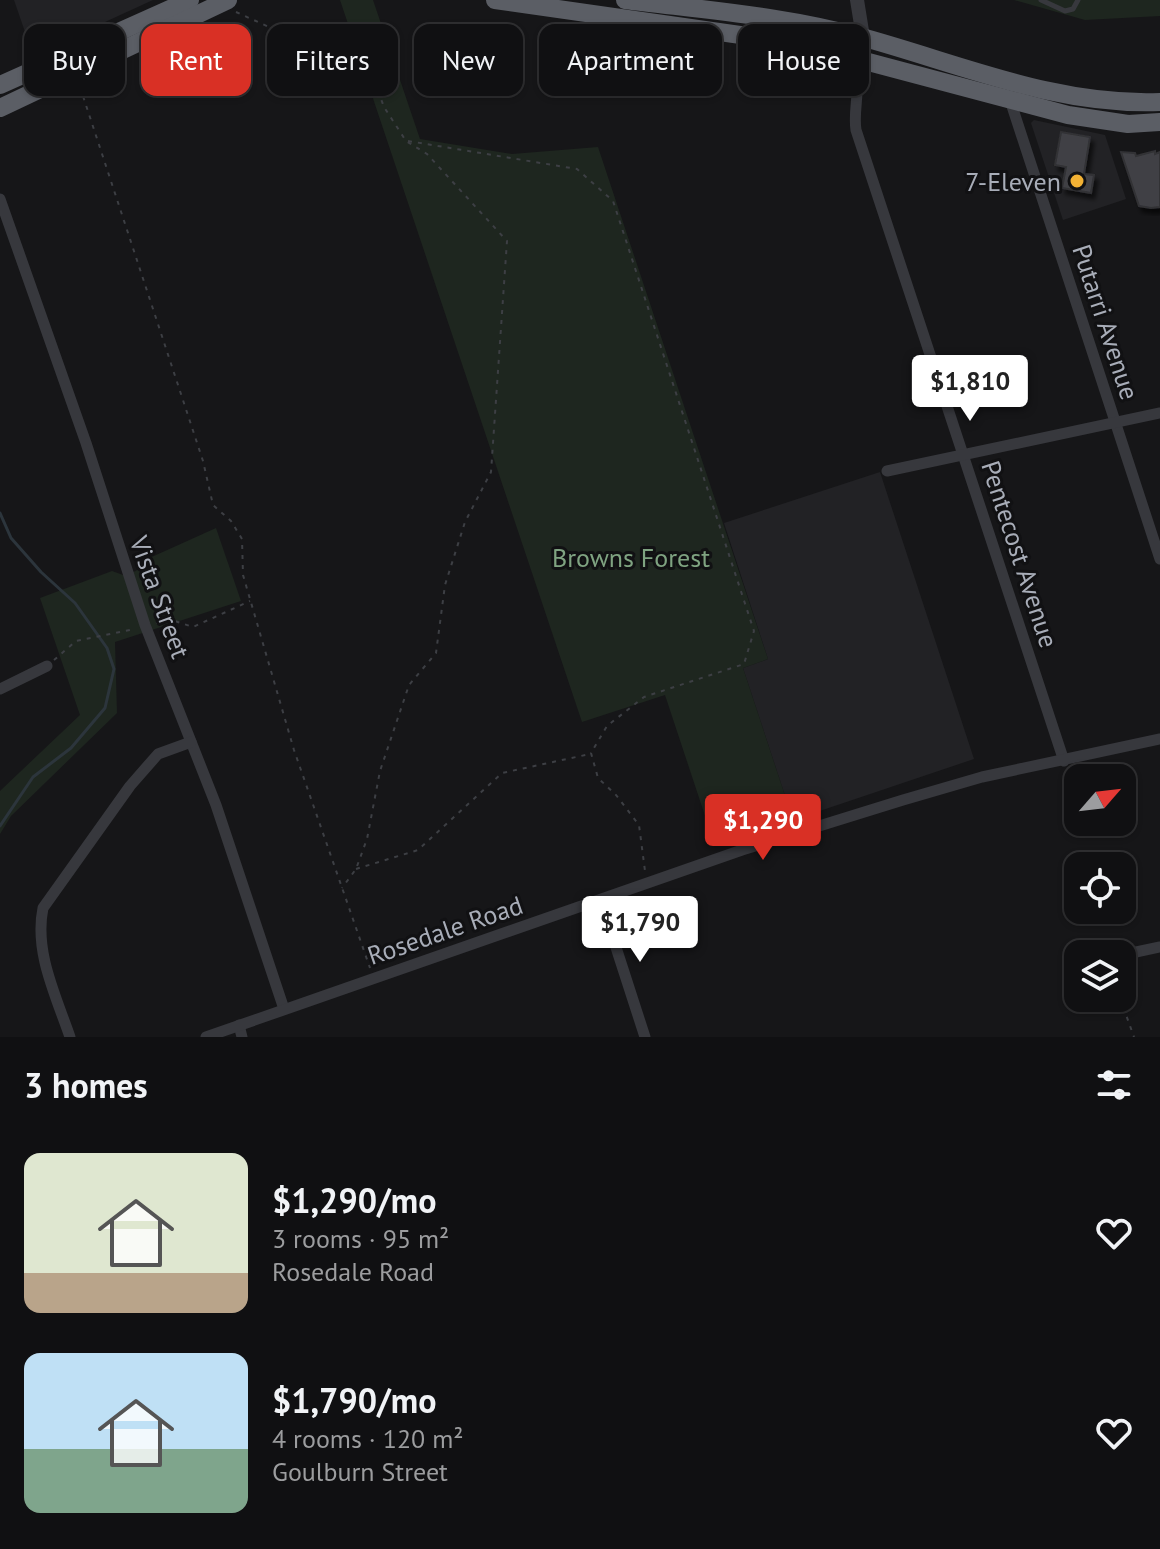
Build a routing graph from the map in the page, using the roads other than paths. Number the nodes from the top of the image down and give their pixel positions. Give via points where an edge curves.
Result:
1 (190, 0) edge
2 (495, 0) edge
3 (625, 0) edge
4 (857, 0) edge
5 (1041, 0) edge
6 (1078, 0) edge
7 (232, 5) edge
8 (804, 24) edge
9 (861, 24) edge
10 (738, 35) edge
11 (869, 39) edge
12 (869, 61) edge
13 (0, 85) edge
14 (858, 96) edge
15 (1010, 100) junction
16 (1160, 102) edge
17 (0, 108) edge
18 (1160, 122) edge
19 (0, 199) edge
20 (1160, 413) edge
21 (1115, 422) junction
22 (961, 454) junction
23 (887, 471) dead end
24 (1160, 559) edge
25 (47, 666) road end
26 (0, 689) edge
27 (1160, 739) edge
28 (191, 742) junction
29 (1064, 761) junction
30 (601, 901) junction
31 (1160, 947) edge
32 (1136, 952) edge
33 (284, 1009) junction
34 (240, 1031) edge
35 (70, 1037) edge
36 (206, 1037) edge
37 (645, 1037) edge

1 - 13 highway
2 - 10 highway
3 - 8 highway
4 - 9 street, Pentecost Avenue
5 - 6 lane via 1065,11
7 - 17 highway
11 - 16 highway via 1071,97 1123,104
12 - 15 highway
14 - 22 street, Pentecost Avenue via 856,130
15 - 18 highway via 1103,122
15 - 21 street, Putarri Avenue
19 - 28 street, Vista Street via 145,625
20 - 21 street
21 - 22 street
21 - 24 street, Putarri Avenue
22 - 23 street
22 - 29 street, Pentecost Avenue
25 - 26 street
27 - 29 street, Rosedale Road
28 - 33 street, Vista Street
28 - 35 street via 158,754 43,908 41,947
29 - 30 street, Rosedale Road via 903,800
30 - 33 street, Rosedale Road
30 - 37 street
31 - 32 street
33 - 34 street, Rosedale Road
34 - 36 street, Rosedale Road

